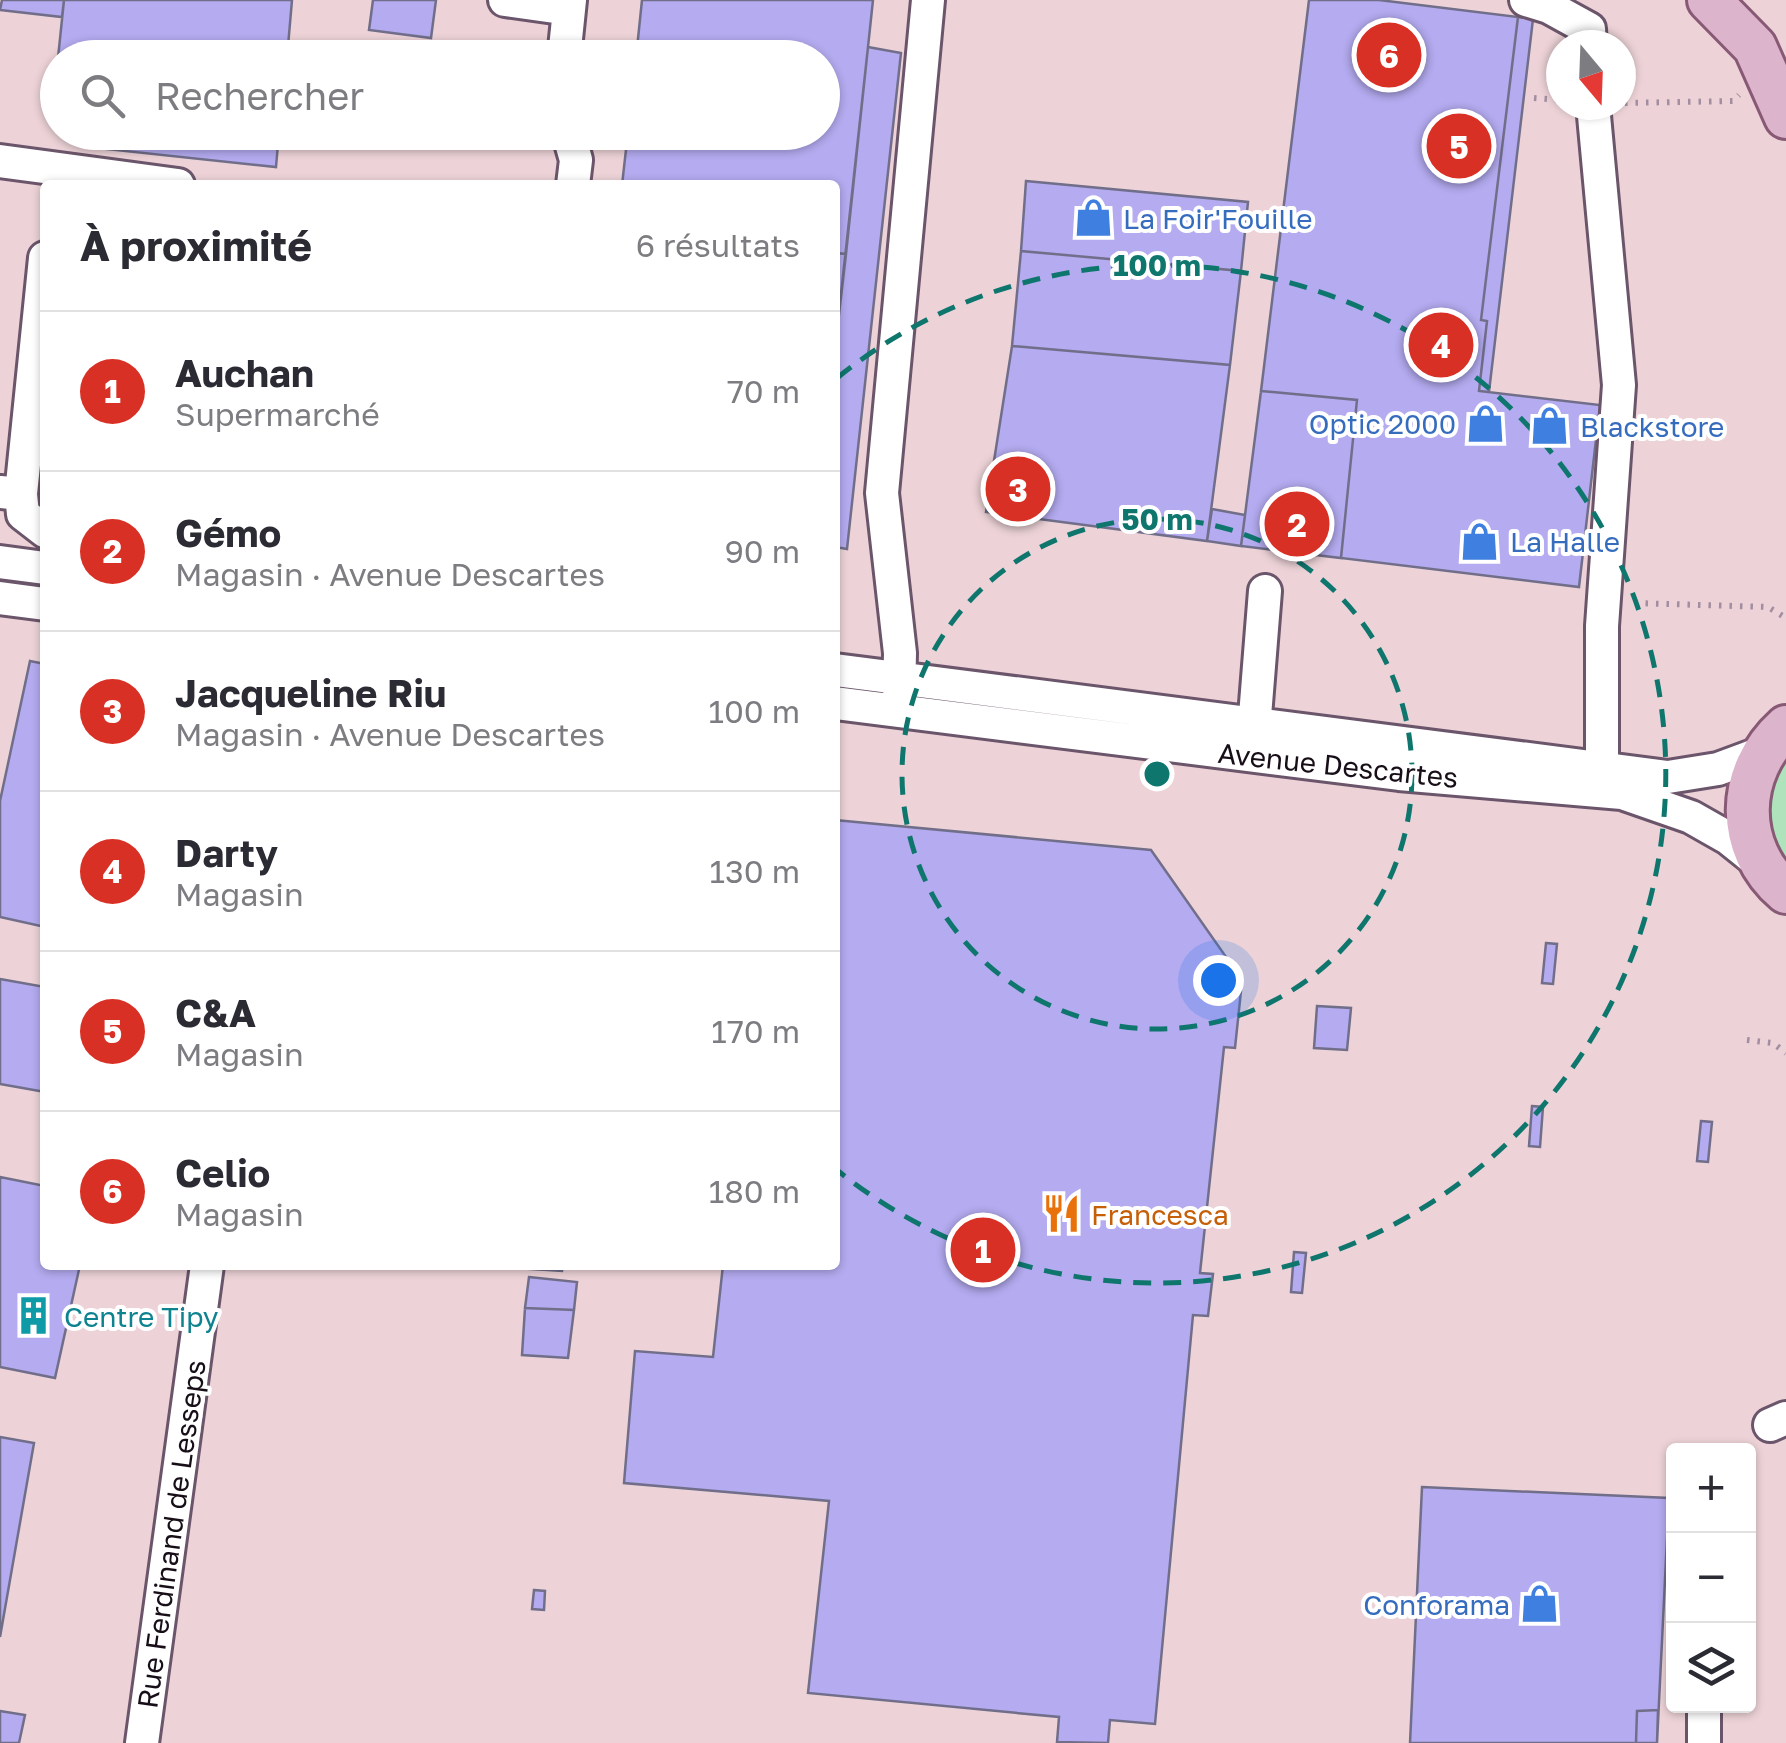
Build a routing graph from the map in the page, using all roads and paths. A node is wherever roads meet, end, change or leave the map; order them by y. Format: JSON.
{"nodes":[{"id":1,"x":505,"y":0,"type":"edge"},
{"id":2,"x":928,"y":0,"type":"edge"},
{"id":3,"x":1526,"y":0,"type":"edge"},
{"id":4,"x":1709,"y":0,"type":"edge"},
{"id":5,"x":570,"y":4,"type":"edge"},
{"id":6,"x":1589,"y":30,"type":"edge"},
{"id":7,"x":566,"y":40,"type":"edge"},
{"id":8,"x":1755,"y":47,"type":"junction"},
{"id":9,"x":1534,"y":98,"type":"dead end"},
{"id":10,"x":1546,"y":99,"type":"edge"},
{"id":11,"x":1636,"y":103,"type":"edge"},
{"id":12,"x":1786,"y":117,"type":"edge"},
{"id":13,"x":1595,"y":120,"type":"edge"},
{"id":14,"x":573,"y":150,"type":"edge"},
{"id":15,"x":0,"y":161,"type":"edge"},
{"id":16,"x":54,"y":177,"type":"edge"},
{"id":17,"x":100,"y":180,"type":"edge"},
{"id":18,"x":574,"y":180,"type":"edge"},
{"id":19,"x":40,"y":293,"type":"edge"},
{"id":20,"x":11,"y":493,"type":"edge"},
{"id":21,"x":40,"y":527,"type":"edge"},
{"id":22,"x":0,"y":562,"type":"edge"},
{"id":23,"x":40,"y":567,"type":"edge"},
{"id":24,"x":1265,"y":592,"type":"dead end"},
{"id":25,"x":0,"y":598,"type":"edge"},
{"id":26,"x":40,"y":603,"type":"edge"},
{"id":27,"x":1603,"y":614,"type":"junction"},
{"id":28,"x":1786,"y":618,"type":"edge"},
{"id":29,"x":840,"y":672,"type":"edge"},
{"id":30,"x":899,"y":694,"type":"junction"},
{"id":31,"x":840,"y":702,"type":"edge"},
{"id":32,"x":1775,"y":739,"type":"edge"},
{"id":33,"x":1253,"y":740,"type":"junction"},
{"id":34,"x":1602,"y":768,"type":"junction"},
{"id":35,"x":1774,"y":879,"type":"edge"},
{"id":36,"x":1747,"y":1040,"type":"dead end"},
{"id":37,"x":1786,"y":1052,"type":"edge"},
{"id":38,"x":206,"y":1270,"type":"edge"},
{"id":39,"x":1704,"y":1713,"type":"edge"},
{"id":40,"x":142,"y":1743,"type":"edge"},
{"id":41,"x":1704,"y":1743,"type":"edge"}],
"edges":[{"from":1,"to":5,"type":"street"},
{"from":2,"to":30,"type":"street"},
{"from":3,"to":6,"type":"street"},
{"from":4,"to":8,"type":"main road"},
{"from":5,"to":7,"type":"street"},
{"from":8,"to":11,"type":"path"},
{"from":8,"to":12,"type":"main road"},
{"from":9,"to":10,"type":"path"},
{"from":13,"to":27,"type":"street"},
{"from":14,"to":18,"type":"street"},
{"from":15,"to":16,"type":"street"},
{"from":16,"to":17,"type":"street"},
{"from":19,"to":20,"type":"street"},
{"from":20,"to":21,"type":"street"},
{"from":22,"to":23,"type":"street"},
{"from":24,"to":33,"type":"street"},
{"from":25,"to":26,"type":"street"},
{"from":27,"to":28,"type":"path"},
{"from":27,"to":34,"type":"street"},
{"from":29,"to":30,"type":"street","name":"Avenue Descartes"},
{"from":30,"to":31,"type":"street","name":"Avenue Descartes"},
{"from":30,"to":33,"type":"street","name":"Avenue Descartes"},
{"from":32,"to":34,"type":"street","name":"Avenue Descartes"},
{"from":32,"to":35,"type":"main road"},
{"from":33,"to":34,"type":"street","name":"Avenue Descartes"},
{"from":33,"to":35,"type":"street","name":"Avenue Descartes"},
{"from":36,"to":37,"type":"path"},
{"from":38,"to":40,"type":"street","name":"Rue Ferdinand de Lesseps"},
{"from":39,"to":41,"type":"street"}]}
